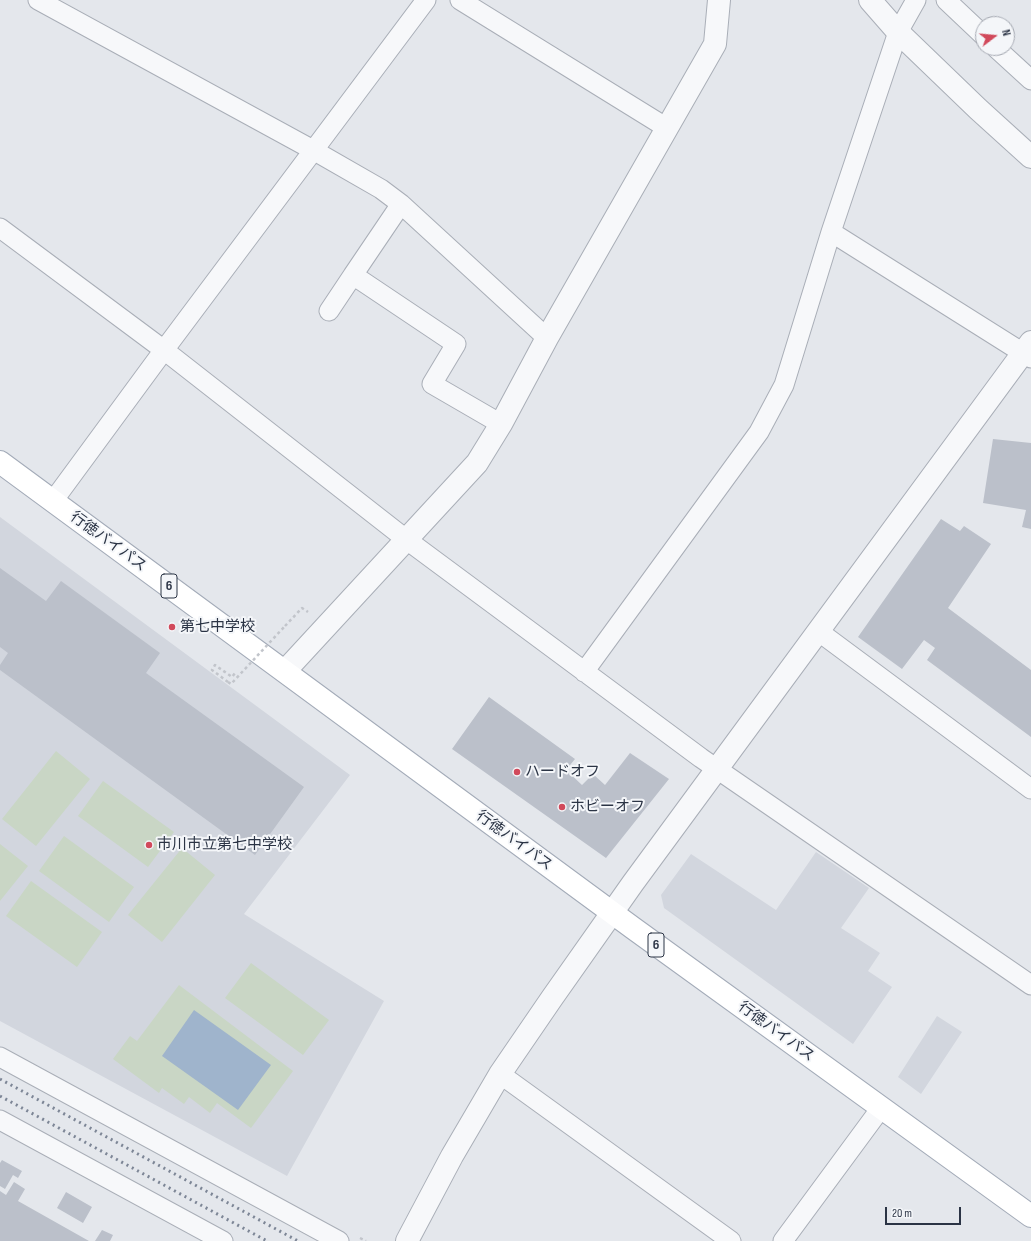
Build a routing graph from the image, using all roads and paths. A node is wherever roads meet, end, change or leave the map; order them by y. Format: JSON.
{"nodes":[{"id":1,"x":38,"y":0,"type":"edge"},
{"id":2,"x":426,"y":0,"type":"edge"},
{"id":3,"x":460,"y":0,"type":"edge"},
{"id":4,"x":718,"y":0,"type":"edge"},
{"id":5,"x":870,"y":0,"type":"edge"},
{"id":6,"x":916,"y":0,"type":"edge"},
{"id":7,"x":946,"y":0,"type":"edge"},
{"id":8,"x":975,"y":27,"type":"edge"},
{"id":9,"x":898,"y":32,"type":"junction"},
{"id":10,"x":1005,"y":56,"type":"edge"},
{"id":11,"x":1031,"y":80,"type":"edge"},
{"id":12,"x":667,"y":128,"type":"junction"},
{"id":13,"x":313,"y":150,"type":"junction"},
{"id":14,"x":1031,"y":157,"type":"edge"},
{"id":15,"x":401,"y":204,"type":"junction"},
{"id":16,"x":0,"y":228,"type":"edge"},
{"id":17,"x":831,"y":232,"type":"junction"},
{"id":18,"x":353,"y":275,"type":"junction"},
{"id":19,"x":329,"y":312,"type":"dead end"},
{"id":20,"x":547,"y":338,"type":"junction"},
{"id":21,"x":164,"y":350,"type":"junction"},
{"id":22,"x":1028,"y":351,"type":"edge"},
{"id":23,"x":502,"y":424,"type":"junction"},
{"id":24,"x":0,"y":462,"type":"edge"},
{"id":25,"x":53,"y":501,"type":"junction"},
{"id":26,"x":407,"y":540,"type":"junction"},
{"id":27,"x":304,"y":617,"type":"dead end"},
{"id":28,"x":818,"y":631,"type":"junction"},
{"id":29,"x":284,"y":671,"type":"junction"},
{"id":30,"x":584,"y":672,"type":"junction"},
{"id":31,"x":235,"y":673,"type":"dead end"},
{"id":32,"x":717,"y":770,"type":"junction"},
{"id":33,"x":1031,"y":789,"type":"edge"},
{"id":34,"x":612,"y":912,"type":"junction"},
{"id":35,"x":1031,"y":985,"type":"edge"},
{"id":36,"x":0,"y":1057,"type":"edge"},
{"id":37,"x":500,"y":1074,"type":"junction"},
{"id":38,"x":881,"y":1108,"type":"junction"},
{"id":39,"x":0,"y":1120,"type":"edge"},
{"id":40,"x":1031,"y":1216,"type":"edge"},
{"id":41,"x":223,"y":1241,"type":"edge"},
{"id":42,"x":339,"y":1241,"type":"edge"},
{"id":43,"x":407,"y":1241,"type":"edge"},
{"id":44,"x":731,"y":1241,"type":"edge"},
{"id":45,"x":783,"y":1241,"type":"edge"}],
"edges":[{"from":1,"to":13,"type":"street"},
{"from":2,"to":13,"type":"street"},
{"from":3,"to":12,"type":"street"},
{"from":4,"to":12,"type":"street"},
{"from":5,"to":9,"type":"street"},
{"from":6,"to":9,"type":"street"},
{"from":7,"to":8,"type":"street"},
{"from":9,"to":14,"type":"street"},
{"from":9,"to":17,"type":"street"},
{"from":10,"to":11,"type":"street"},
{"from":12,"to":20,"type":"street"},
{"from":13,"to":15,"type":"street"},
{"from":13,"to":21,"type":"street"},
{"from":15,"to":18,"type":"street"},
{"from":15,"to":20,"type":"street"},
{"from":16,"to":21,"type":"street"},
{"from":17,"to":22,"type":"street"},
{"from":17,"to":30,"type":"street"},
{"from":18,"to":19,"type":"street"},
{"from":18,"to":23,"type":"street"},
{"from":20,"to":23,"type":"street"},
{"from":21,"to":25,"type":"street"},
{"from":21,"to":26,"type":"street"},
{"from":22,"to":28,"type":"street"},
{"from":23,"to":26,"type":"street"},
{"from":24,"to":25,"type":"main road","name":"行徳バイパス","number":"6"},
{"from":25,"to":29,"type":"main road","name":"行徳バイパス","number":"6"},
{"from":26,"to":29,"type":"street"},
{"from":26,"to":30,"type":"street"},
{"from":27,"to":31,"type":"path","bridge":true},
{"from":28,"to":32,"type":"street"},
{"from":28,"to":33,"type":"street"},
{"from":29,"to":34,"type":"main road","name":"行徳バイパス","number":"6"},
{"from":30,"to":32,"type":"street"},
{"from":32,"to":34,"type":"street"},
{"from":32,"to":35,"type":"street"},
{"from":34,"to":37,"type":"street"},
{"from":34,"to":38,"type":"main road","name":"行徳バイパス","number":"6"},
{"from":36,"to":42,"type":"street"},
{"from":37,"to":43,"type":"street"},
{"from":37,"to":44,"type":"street"},
{"from":38,"to":40,"type":"main road","name":"行徳バイパス","number":"6"},
{"from":38,"to":45,"type":"street"},
{"from":39,"to":41,"type":"street"}]}
